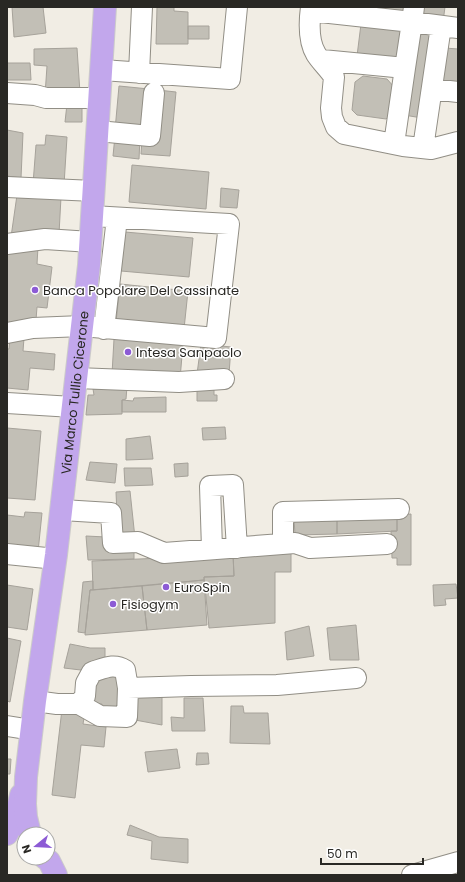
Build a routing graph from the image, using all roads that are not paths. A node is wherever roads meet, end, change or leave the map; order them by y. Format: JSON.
{"nodes":[{"id":1,"x":105,"y":7,"type":"edge"},
{"id":2,"x":142,"y":7,"type":"edge"},
{"id":3,"x":237,"y":7,"type":"edge"},
{"id":4,"x":311,"y":9,"type":"edge"},
{"id":5,"x":413,"y":15,"type":"edge"},
{"id":6,"x":449,"y":27,"type":"edge"},
{"id":7,"x":322,"y":60,"type":"junction"},
{"id":8,"x":405,"y":68,"type":"junction"},
{"id":9,"x":102,"y":70,"type":"junction"},
{"id":10,"x":140,"y":73,"type":"junction"},
{"id":11,"x":432,"y":89,"type":"junction"},
{"id":12,"x":458,"y":92,"type":"edge"},
{"id":13,"x":7,"y":93,"type":"edge"},
{"id":14,"x":154,"y":93,"type":"dead end"},
{"id":15,"x":100,"y":98,"type":"junction"},
{"id":16,"x":98,"y":131,"type":"junction"},
{"id":17,"x":458,"y":142,"type":"edge"},
{"id":18,"x":394,"y":144,"type":"junction"},
{"id":19,"x":423,"y":148,"type":"junction"},
{"id":20,"x":7,"y":187,"type":"edge"},
{"id":21,"x":94,"y":192,"type":"junction"},
{"id":22,"x":92,"y":216,"type":"junction"},
{"id":23,"x":117,"y":218,"type":"junction"},
{"id":24,"x":91,"y":242,"type":"junction"},
{"id":25,"x":7,"y":244,"type":"edge"},
{"id":26,"x":82,"y":326,"type":"junction"},
{"id":27,"x":104,"y":329,"type":"junction"},
{"id":28,"x":7,"y":333,"type":"edge"},
{"id":29,"x":76,"y":378,"type":"junction"},
{"id":30,"x":224,"y":379,"type":"dead end"},
{"id":31,"x":7,"y":403,"type":"edge"},
{"id":32,"x":73,"y":407,"type":"junction"},
{"id":33,"x":399,"y":509,"type":"dead end"},
{"id":34,"x":62,"y":510,"type":"junction"},
{"id":35,"x":283,"y":544,"type":"junction"},
{"id":36,"x":387,"y":544,"type":"dead end"},
{"id":37,"x":237,"y":548,"type":"junction"},
{"id":38,"x":212,"y":549,"type":"junction"},
{"id":39,"x":7,"y":554,"type":"edge"},
{"id":40,"x":56,"y":560,"type":"junction"},
{"id":41,"x":356,"y":678,"type":"dead end"},
{"id":42,"x":128,"y":688,"type":"junction"},
{"id":43,"x":35,"y":701,"type":"junction"},
{"id":44,"x":79,"y":704,"type":"junction"},
{"id":45,"x":7,"y":726,"type":"edge"},
{"id":46,"x":32,"y":730,"type":"junction"},
{"id":47,"x":26,"y":776,"type":"junction"},
{"id":48,"x":28,"y":826,"type":"edge"},
{"id":49,"x":7,"y":834,"type":"edge"},
{"id":50,"x":458,"y":862,"type":"edge"},
{"id":51,"x":52,"y":866,"type":"edge"},
{"id":52,"x":56,"y":875,"type":"edge"},
{"id":53,"x":412,"y":875,"type":"edge"}],
"edges":[{"from":1,"to":9,"type":"main road","name":"Via Marco Tullio Cicerone"},
{"from":2,"to":10,"type":"street"},
{"from":3,"to":10,"type":"street"},
{"from":4,"to":5,"type":"street"},
{"from":4,"to":7,"type":"street"},
{"from":5,"to":6,"type":"street"},
{"from":5,"to":8,"type":"street"},
{"from":6,"to":11,"type":"street"},
{"from":7,"to":8,"type":"street"},
{"from":7,"to":18,"type":"street"},
{"from":8,"to":18,"type":"street"},
{"from":9,"to":10,"type":"street"},
{"from":9,"to":15,"type":"main road","name":"Via Marco Tullio Cicerone"},
{"from":11,"to":12,"type":"street"},
{"from":11,"to":19,"type":"street"},
{"from":13,"to":15,"type":"street"},
{"from":14,"to":16,"type":"street"},
{"from":15,"to":16,"type":"main road","name":"Via Marco Tullio Cicerone"},
{"from":16,"to":21,"type":"main road","name":"Via Marco Tullio Cicerone"},
{"from":17,"to":19,"type":"street"},
{"from":18,"to":19,"type":"street"},
{"from":20,"to":21,"type":"street"},
{"from":21,"to":22,"type":"main road","name":"Via Marco Tullio Cicerone"},
{"from":22,"to":23,"type":"street"},
{"from":22,"to":24,"type":"main road","name":"Via Marco Tullio Cicerone"},
{"from":23,"to":27,"type":"street"},
{"from":23,"to":27,"type":"street"},
{"from":24,"to":25,"type":"street"},
{"from":24,"to":26,"type":"main road","name":"Via Marco Tullio Cicerone"},
{"from":26,"to":27,"type":"street"},
{"from":26,"to":28,"type":"street"},
{"from":26,"to":29,"type":"main road","name":"Via Marco Tullio Cicerone"},
{"from":29,"to":30,"type":"street"},
{"from":29,"to":32,"type":"main road","name":"Via Marco Tullio Cicerone"},
{"from":31,"to":32,"type":"street"},
{"from":32,"to":34,"type":"main road","name":"Via Marco Tullio Cicerone"},
{"from":33,"to":35,"type":"street"},
{"from":34,"to":38,"type":"street"},
{"from":34,"to":40,"type":"main road","name":"Via Marco Tullio Cicerone"},
{"from":35,"to":36,"type":"street"},
{"from":35,"to":37,"type":"street"},
{"from":37,"to":38,"type":"street"},
{"from":37,"to":38,"type":"street"},
{"from":39,"to":40,"type":"street"},
{"from":40,"to":43,"type":"main road","name":"Via Marco Tullio Cicerone"},
{"from":41,"to":42,"type":"street"},
{"from":42,"to":44,"type":"street"},
{"from":42,"to":44,"type":"street"},
{"from":43,"to":44,"type":"street"},
{"from":43,"to":46,"type":"main road","name":"Via Marco Tullio Cicerone"},
{"from":45,"to":46,"type":"street"},
{"from":46,"to":47,"type":"main road","name":"Via Marco Tullio Cicerone"},
{"from":47,"to":48,"type":"main road","name":"Via Marco Tullio Cicerone"},
{"from":47,"to":49,"type":"main road","name":"Via Marco Tullio Cicerone"},
{"from":50,"to":53,"type":"street"},
{"from":51,"to":52,"type":"main road"}]}
